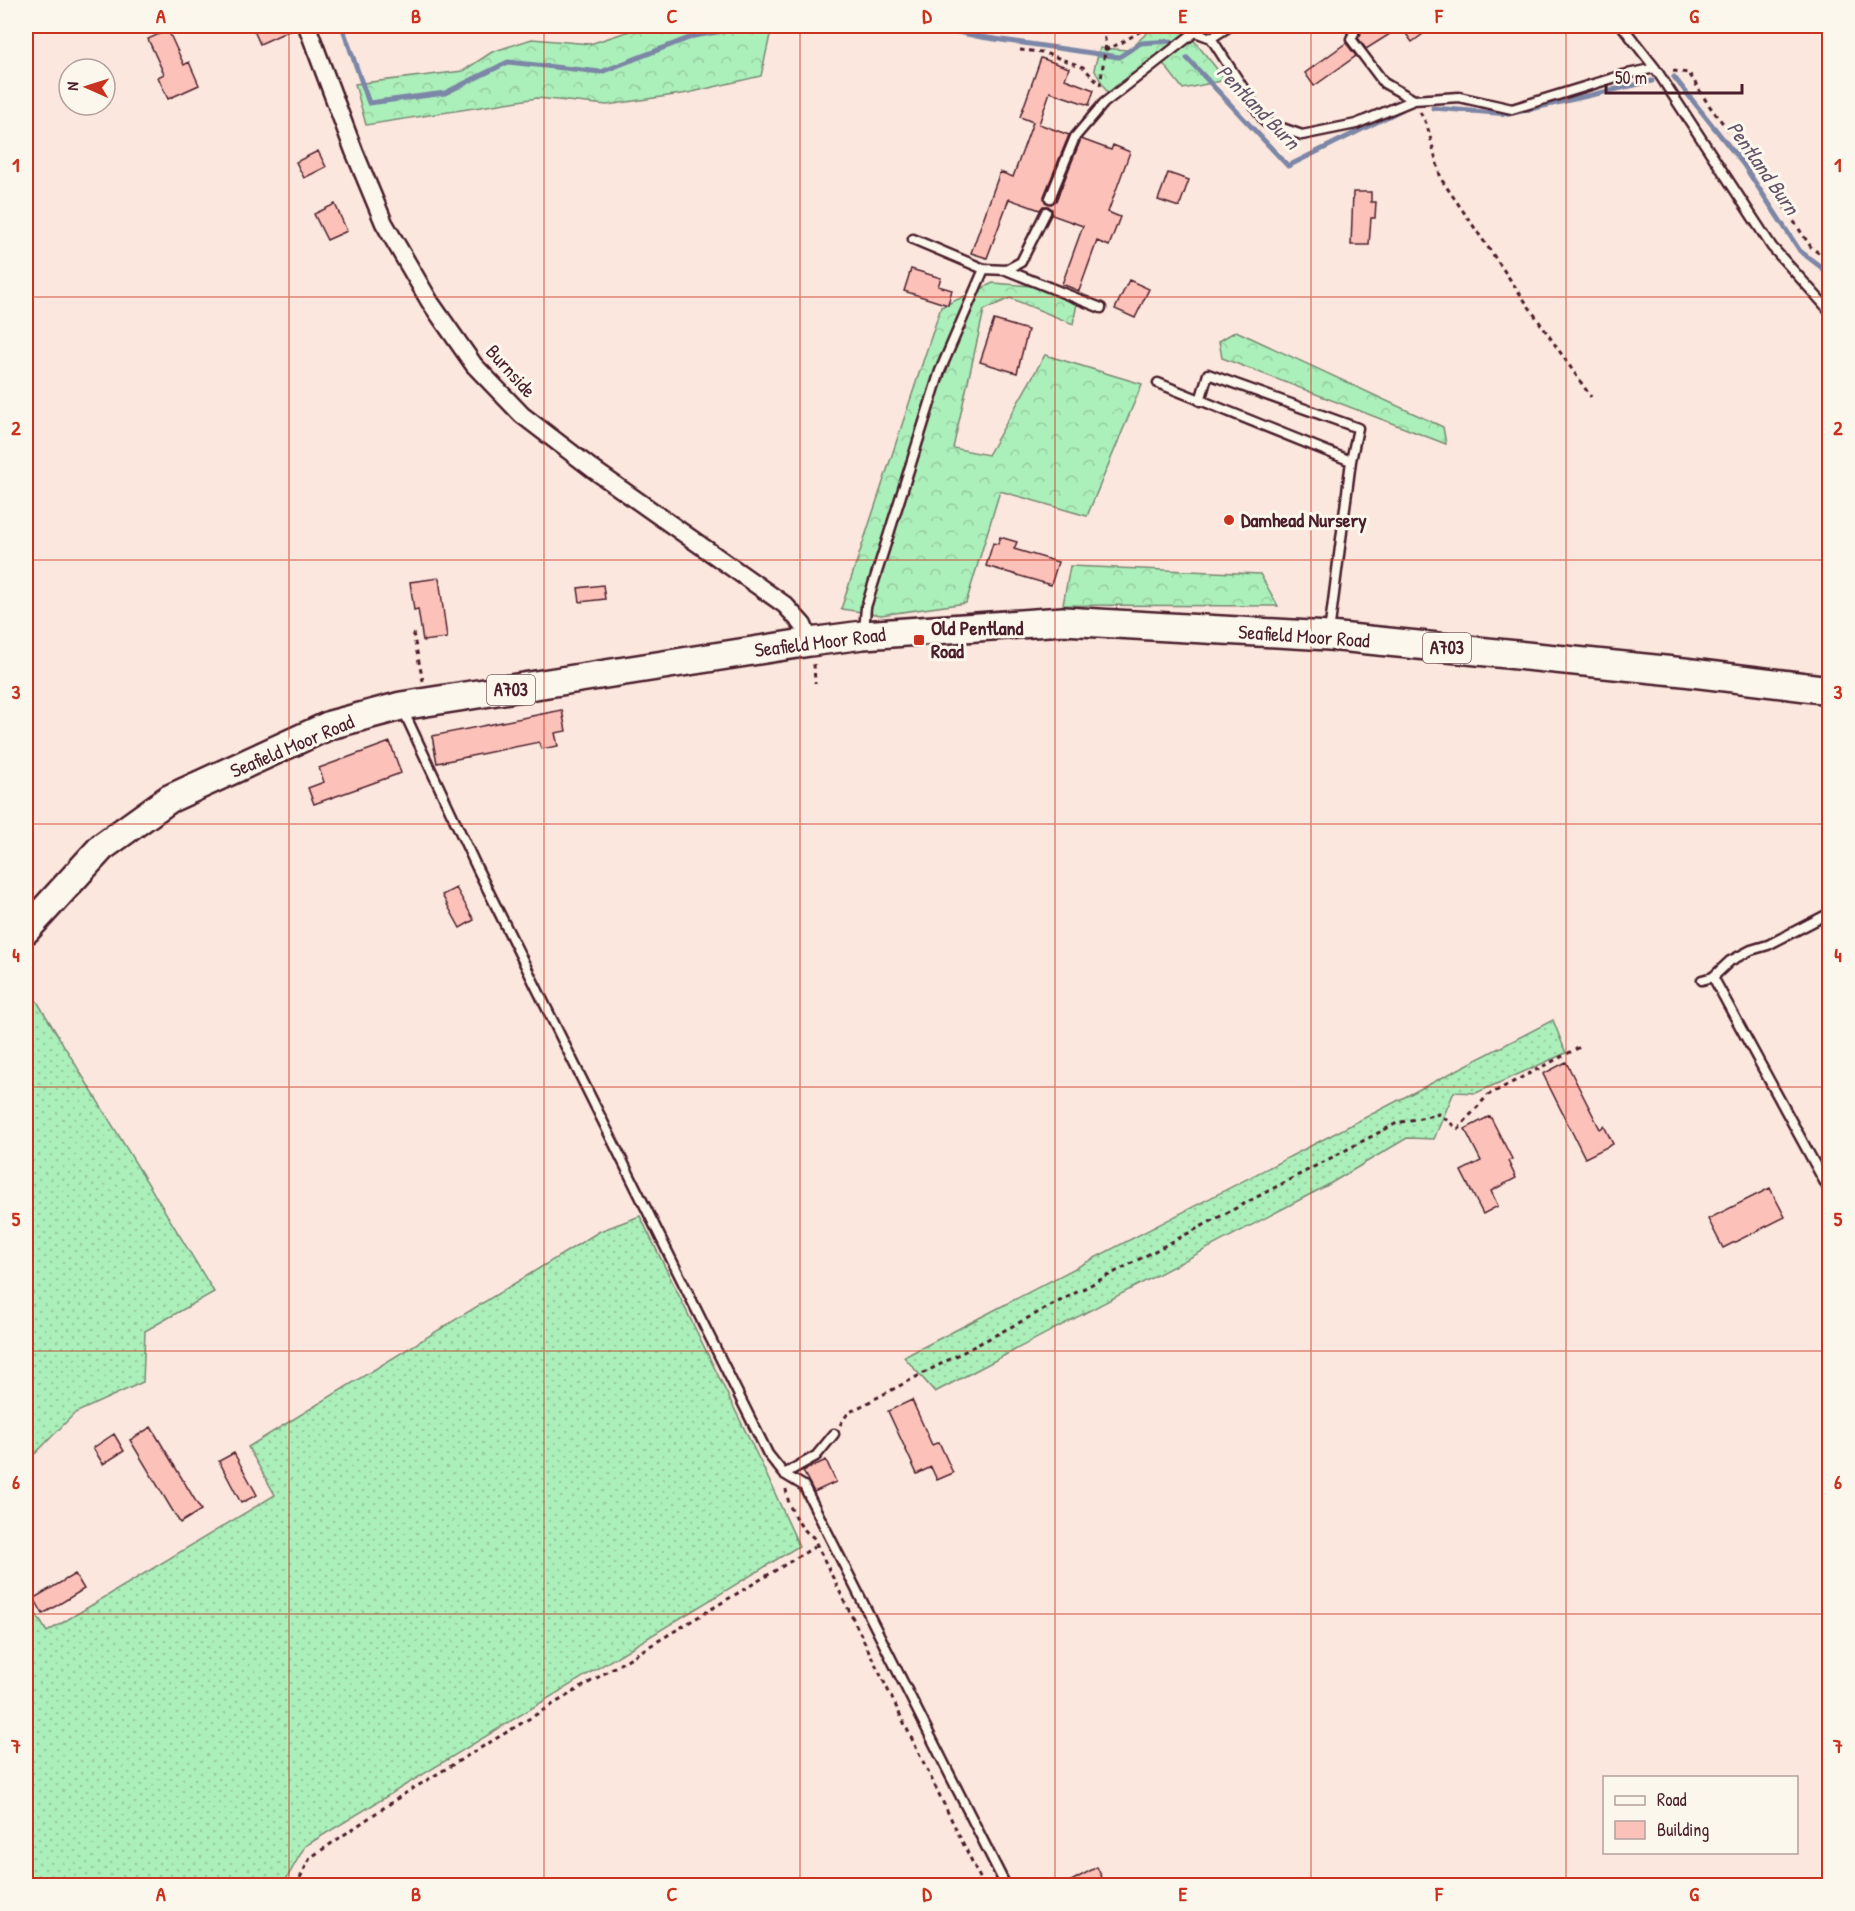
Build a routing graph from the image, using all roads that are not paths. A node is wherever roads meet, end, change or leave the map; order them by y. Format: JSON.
{"nodes":[{"id":1,"x":307,"y":26,"type":"edge"},
{"id":2,"x":1230,"y":26,"type":"edge"},
{"id":3,"x":1349,"y":26,"type":"edge"},
{"id":4,"x":1622,"y":26,"type":"edge"},
{"id":5,"x":1211,"y":38,"type":"junction"},
{"id":6,"x":1655,"y":68,"type":"junction"},
{"id":7,"x":1414,"y":100,"type":"junction"},
{"id":8,"x":1050,"y":198,"type":"dead end"},
{"id":9,"x":1046,"y":212,"type":"dead end"},
{"id":10,"x":913,"y":239,"type":"dead end"},
{"id":11,"x":984,"y":269,"type":"junction"},
{"id":12,"x":1006,"y":270,"type":"junction"},
{"id":13,"x":1101,"y":308,"type":"dead end"},
{"id":14,"x":1830,"y":311,"type":"edge"},
{"id":15,"x":1158,"y":383,"type":"dead end"},
{"id":16,"x":1200,"y":401,"type":"junction"},
{"id":17,"x":1351,"y":461,"type":"junction"},
{"id":18,"x":863,"y":635,"type":"junction"},
{"id":19,"x":1329,"y":636,"type":"junction"},
{"id":20,"x":810,"y":642,"type":"junction"},
{"id":21,"x":1830,"y":690,"type":"edge"},
{"id":22,"x":414,"y":704,"type":"junction"},
{"id":23,"x":1830,"y":913,"type":"edge"},
{"id":24,"x":26,"y":930,"type":"edge"},
{"id":25,"x":1713,"y":977,"type":"junction"},
{"id":26,"x":1702,"y":980,"type":"dead end"},
{"id":27,"x":1830,"y":1192,"type":"edge"},
{"id":28,"x":834,"y":1434,"type":"road end"},
{"id":29,"x":784,"y":1474,"type":"junction"},
{"id":30,"x":1006,"y":1886,"type":"edge"}],
"edges":[{"from":1,"to":20,"type":"street","name":"Burnside"},
{"from":2,"to":5,"type":"lane"},
{"from":3,"to":7,"type":"lane"},
{"from":4,"to":6,"type":"lane"},
{"from":5,"to":7,"type":"lane"},
{"from":5,"to":8,"type":"lane"},
{"from":6,"to":7,"type":"lane"},
{"from":6,"to":14,"type":"lane"},
{"from":9,"to":12,"type":"lane"},
{"from":10,"to":11,"type":"lane"},
{"from":11,"to":12,"type":"lane"},
{"from":11,"to":18,"type":"lane"},
{"from":12,"to":13,"type":"lane"},
{"from":15,"to":16,"type":"lane"},
{"from":16,"to":17,"type":"lane"},
{"from":16,"to":17,"type":"lane"},
{"from":17,"to":19,"type":"lane"},
{"from":18,"to":19,"type":"main road","name":"Seafield Moor Road","number":"A703"},
{"from":18,"to":20,"type":"main road","name":"Seafield Moor Road","number":"A703"},
{"from":19,"to":21,"type":"main road","name":"Seafield Moor Road","number":"A703"},
{"from":20,"to":22,"type":"main road","name":"Seafield Moor Road","number":"A703"},
{"from":22,"to":24,"type":"main road","name":"Seafield Moor Road","number":"A703"},
{"from":22,"to":29,"type":"lane"},
{"from":23,"to":25,"type":"lane"},
{"from":25,"to":26,"type":"lane"},
{"from":25,"to":27,"type":"lane"},
{"from":28,"to":29,"type":"lane"},
{"from":29,"to":30,"type":"lane"}]}
